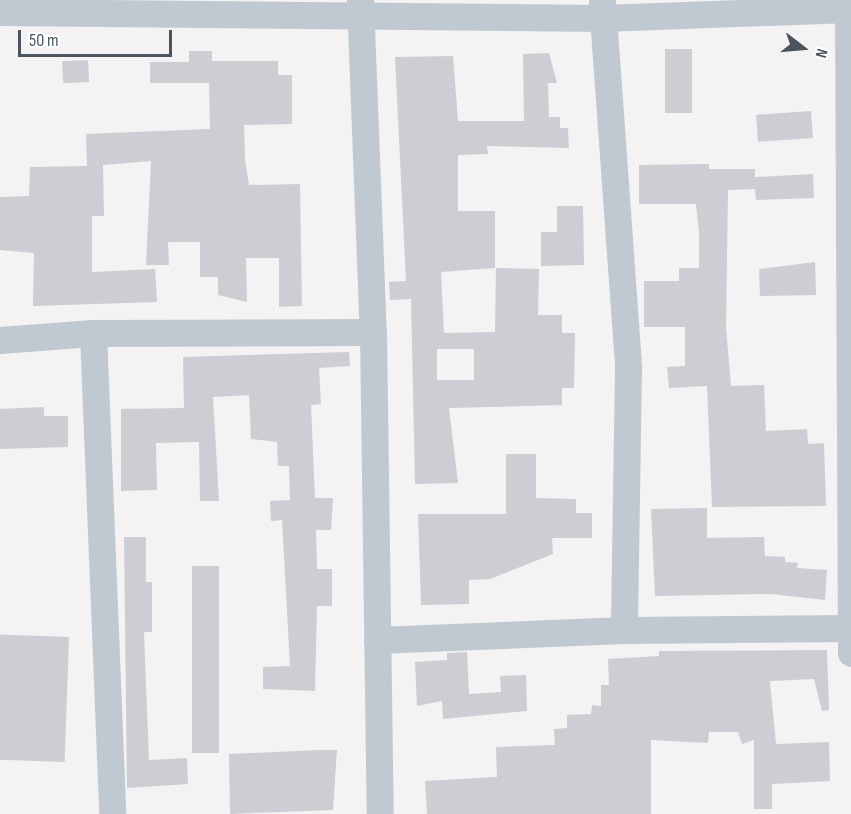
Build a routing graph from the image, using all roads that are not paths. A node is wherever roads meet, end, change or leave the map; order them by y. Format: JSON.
{"nodes":[{"id":1,"x":360,"y":6,"type":"edge"},
{"id":2,"x":603,"y":9,"type":"edge"},
{"id":3,"x":850,"y":9,"type":"edge"},
{"id":4,"x":0,"y":12,"type":"edge"},
{"id":5,"x":373,"y":332,"type":"junction"},
{"id":6,"x":93,"y":333,"type":"junction"},
{"id":7,"x":0,"y":340,"type":"edge"},
{"id":8,"x":624,"y":630,"type":"junction"},
{"id":9,"x":377,"y":640,"type":"junction"},
{"id":10,"x":850,"y":641,"type":"edge"},
{"id":11,"x":112,"y":814,"type":"edge"},
{"id":12,"x":380,"y":814,"type":"edge"}],
"edges":[{"from":1,"to":2,"type":"street"},
{"from":1,"to":4,"type":"street"},
{"from":1,"to":5,"type":"street"},
{"from":2,"to":3,"type":"street"},
{"from":2,"to":8,"type":"street"},
{"from":3,"to":10,"type":"street"},
{"from":5,"to":6,"type":"street"},
{"from":5,"to":9,"type":"street"},
{"from":6,"to":7,"type":"street"},
{"from":6,"to":11,"type":"street"},
{"from":8,"to":9,"type":"street"},
{"from":8,"to":10,"type":"street"},
{"from":9,"to":12,"type":"street"}]}
